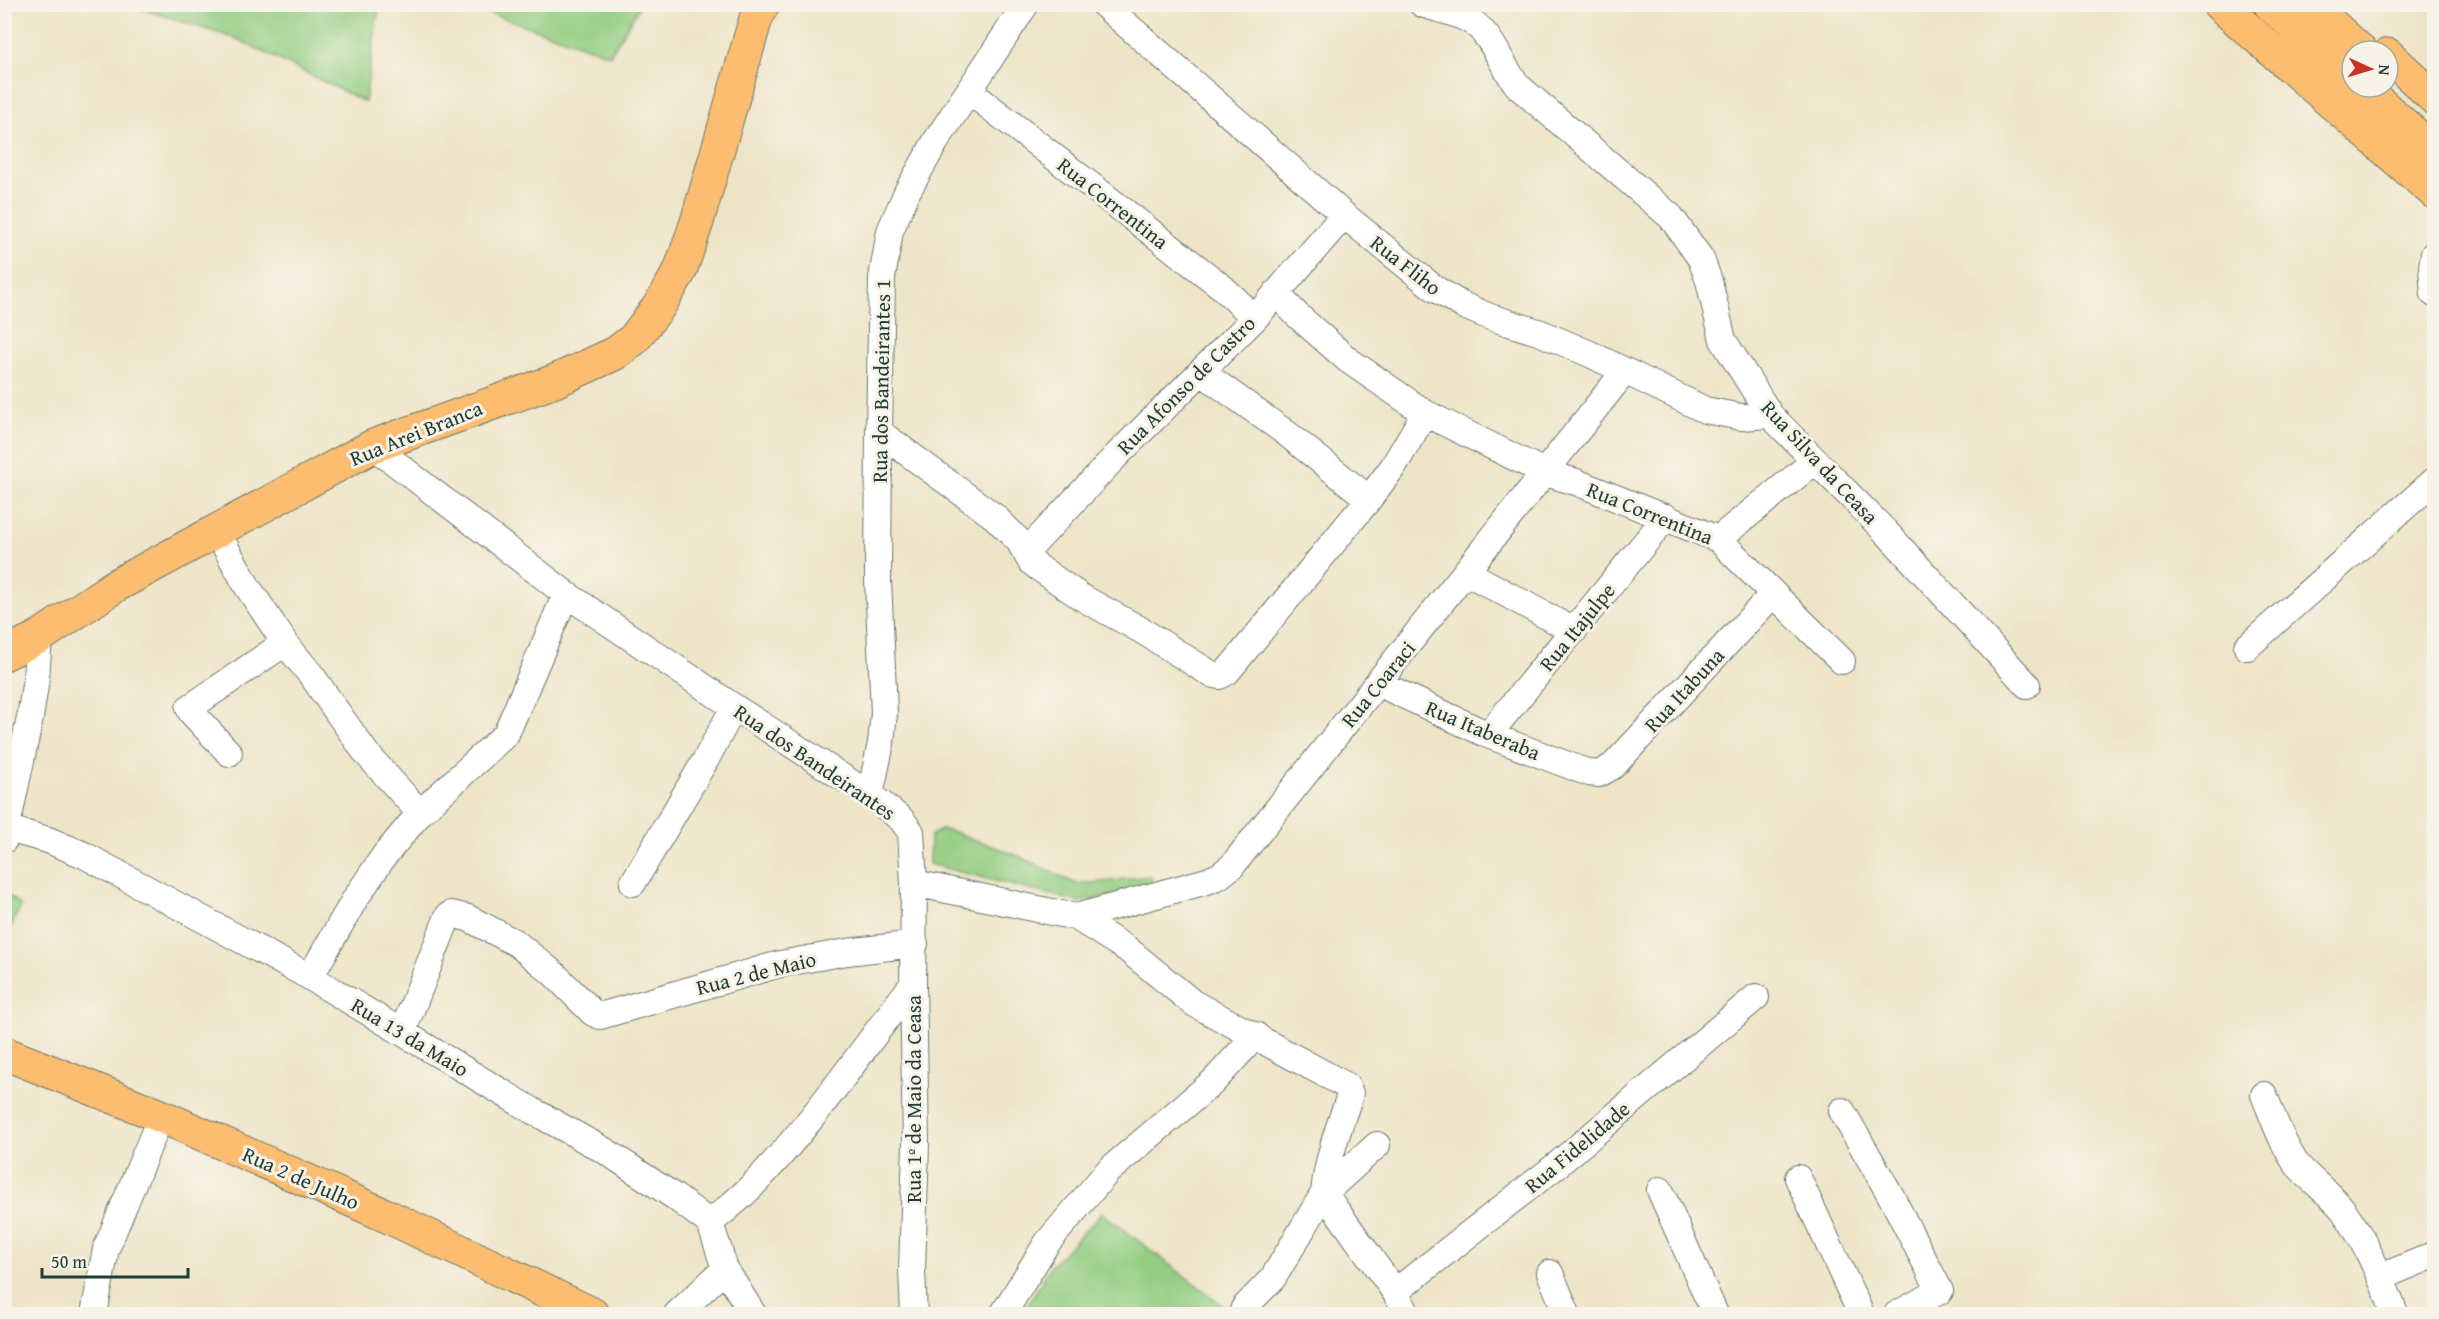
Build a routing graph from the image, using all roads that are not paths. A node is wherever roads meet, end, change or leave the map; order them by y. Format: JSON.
{"nodes":[{"id":1,"x":763,"y":4,"type":"edge"},
{"id":2,"x":1026,"y":4,"type":"edge"},
{"id":3,"x":1103,"y":4,"type":"edge"},
{"id":4,"x":1422,"y":4,"type":"edge"},
{"id":5,"x":2219,"y":4,"type":"edge"},
{"id":6,"x":2270,"y":4,"type":"edge"},
{"id":7,"x":2309,"y":4,"type":"edge"},
{"id":8,"x":2334,"y":4,"type":"edge"},
{"id":9,"x":2348,"y":39,"type":"edge"},
{"id":10,"x":2371,"y":39,"type":"edge"},
{"id":11,"x":2400,"y":66,"type":"edge"},
{"id":12,"x":2340,"y":67,"type":"edge"},
{"id":13,"x":2400,"y":86,"type":"edge"},
{"id":14,"x":969,"y":91,"type":"junction"},
{"id":15,"x":2434,"y":98,"type":"edge"},
{"id":16,"x":2376,"y":99,"type":"edge"},
{"id":17,"x":2434,"y":117,"type":"edge"},
{"id":18,"x":2434,"y":151,"type":"edge"},
{"id":19,"x":2434,"y":192,"type":"edge"},
{"id":20,"x":1344,"y":215,"type":"junction"},
{"id":21,"x":2434,"y":254,"type":"edge"},
{"id":22,"x":1276,"y":293,"type":"junction"},
{"id":23,"x":2434,"y":294,"type":"edge"},
{"id":24,"x":1255,"y":318,"type":"junction"},
{"id":25,"x":1625,"y":371,"type":"junction"},
{"id":26,"x":1202,"y":372,"type":"junction"},
{"id":27,"x":1425,"y":413,"type":"junction"},
{"id":28,"x":1770,"y":415,"type":"junction"},
{"id":29,"x":879,"y":432,"type":"junction"},
{"id":30,"x":373,"y":446,"type":"junction"},
{"id":31,"x":1815,"y":461,"type":"junction"},
{"id":32,"x":1546,"y":473,"type":"junction"},
{"id":33,"x":2434,"y":481,"type":"edge"},
{"id":34,"x":1369,"y":499,"type":"junction"},
{"id":35,"x":1666,"y":517,"type":"junction"},
{"id":36,"x":217,"y":532,"type":"junction"},
{"id":37,"x":1718,"y":539,"type":"junction"},
{"id":38,"x":1026,"y":552,"type":"junction"},
{"id":39,"x":1466,"y":572,"type":"junction"},
{"id":40,"x":566,"y":594,"type":"junction"},
{"id":41,"x":1773,"y":594,"type":"junction"},
{"id":42,"x":1574,"y":632,"type":"junction"},
{"id":43,"x":39,"y":637,"type":"junction"},
{"id":44,"x":285,"y":643,"type":"junction"},
{"id":45,"x":2247,"y":647,"type":"dead end"},
{"id":46,"x":4,"y":654,"type":"edge"},
{"id":47,"x":1842,"y":661,"type":"dead end"},
{"id":48,"x":1378,"y":683,"type":"junction"},
{"id":49,"x":2027,"y":685,"type":"dead end"},
{"id":50,"x":734,"y":707,"type":"junction"},
{"id":51,"x":1488,"y":735,"type":"junction"},
{"id":52,"x":230,"y":753,"type":"dead end"},
{"id":53,"x":1589,"y":773,"type":"joint"},
{"id":54,"x":870,"y":795,"type":"junction"},
{"id":55,"x":420,"y":813,"type":"junction"},
{"id":56,"x":6,"y":834,"type":"edge"},
{"id":57,"x":633,"y":883,"type":"dead end"},
{"id":58,"x":914,"y":883,"type":"junction"},
{"id":59,"x":1076,"y":917,"type":"junction"},
{"id":60,"x":915,"y":944,"type":"junction"},
{"id":61,"x":310,"y":977,"type":"junction"},
{"id":62,"x":913,"y":984,"type":"junction"},
{"id":63,"x":1755,"y":998,"type":"dead end"},
{"id":64,"x":403,"y":1031,"type":"junction"},
{"id":65,"x":1256,"y":1035,"type":"junction"},
{"id":66,"x":5,"y":1054,"type":"edge"},
{"id":67,"x":2264,"y":1095,"type":"dead end"},
{"id":68,"x":1842,"y":1111,"type":"dead end"},
{"id":69,"x":161,"y":1116,"type":"junction"},
{"id":70,"x":1377,"y":1146,"type":"dead end"},
{"id":71,"x":1798,"y":1178,"type":"dead end"},
{"id":72,"x":1660,"y":1190,"type":"dead end"},
{"id":73,"x":1324,"y":1193,"type":"junction"},
{"id":74,"x":710,"y":1223,"type":"junction"},
{"id":75,"x":2434,"y":1255,"type":"edge"},
{"id":76,"x":725,"y":1269,"type":"junction"},
{"id":77,"x":1550,"y":1273,"type":"dead end"},
{"id":78,"x":2381,"y":1277,"type":"junction"},
{"id":79,"x":1395,"y":1292,"type":"junction"},
{"id":80,"x":1243,"y":1311,"type":"edge"},
{"id":81,"x":94,"y":1314,"type":"edge"},
{"id":82,"x":592,"y":1314,"type":"edge"},
{"id":83,"x":677,"y":1314,"type":"edge"},
{"id":84,"x":753,"y":1314,"type":"edge"},
{"id":85,"x":914,"y":1314,"type":"edge"},
{"id":86,"x":1003,"y":1314,"type":"edge"},
{"id":87,"x":1407,"y":1314,"type":"edge"},
{"id":88,"x":1567,"y":1314,"type":"edge"},
{"id":89,"x":1715,"y":1314,"type":"edge"},
{"id":90,"x":1861,"y":1314,"type":"edge"},
{"id":91,"x":1897,"y":1314,"type":"edge"},
{"id":92,"x":2395,"y":1314,"type":"edge"}],
"edges":[{"from":1,"to":30,"type":"main road","name":"Rua Arei Branca"},
{"from":2,"to":14,"type":"street","name":"Rua dos Bandeirantes 1"},
{"from":3,"to":20,"type":"street","name":"Rua Fliho"},
{"from":4,"to":28,"type":"street","name":"Rua Silva da Ceasa"},
{"from":5,"to":19,"type":"main road"},
{"from":6,"to":12,"type":"main road"},
{"from":7,"to":9,"type":"main road"},
{"from":8,"to":10,"type":"main road"},
{"from":11,"to":15,"type":"main road"},
{"from":13,"to":17,"type":"main road"},
{"from":14,"to":24,"type":"street","name":"Rua Correntina"},
{"from":14,"to":29,"type":"street","name":"Rua dos Bandeirantes 1"},
{"from":16,"to":18,"type":"main road"},
{"from":20,"to":22,"type":"street","name":"Rua Afonso de Castro"},
{"from":20,"to":25,"type":"street","name":"Rua Fliho"},
{"from":21,"to":23,"type":"street"},
{"from":22,"to":24,"type":"street","name":"Rua Afonso de Castro"},
{"from":22,"to":27,"type":"street","name":"Rua Correntina"},
{"from":24,"to":26,"type":"street","name":"Rua Afonso de Castro"},
{"from":25,"to":28,"type":"street","name":"Rua Fliho"},
{"from":25,"to":32,"type":"street","name":"Rua Coaraci"},
{"from":26,"to":34,"type":"street"},
{"from":26,"to":38,"type":"street","name":"Rua Afonso de Castro"},
{"from":27,"to":32,"type":"street","name":"Rua Correntina"},
{"from":27,"to":34,"type":"street"},
{"from":28,"to":31,"type":"street","name":"Rua Silva da Ceasa"},
{"from":29,"to":38,"type":"street"},
{"from":29,"to":54,"type":"street","name":"Rua dos Bandeirantes 1"},
{"from":30,"to":36,"type":"main road","name":"Rua Arei Branca"},
{"from":30,"to":40,"type":"street","name":"Rua dos Bandeirantes"},
{"from":31,"to":37,"type":"street"},
{"from":31,"to":49,"type":"street","name":"Rua Silva da Ceasa"},
{"from":32,"to":35,"type":"street","name":"Rua Correntina"},
{"from":32,"to":39,"type":"street","name":"Rua Coaraci"},
{"from":33,"to":45,"type":"street"},
{"from":34,"to":38,"type":"street"},
{"from":35,"to":37,"type":"street","name":"Rua Correntina"},
{"from":35,"to":42,"type":"street","name":"Rua Itajulpe"},
{"from":36,"to":43,"type":"main road","name":"Rua Arei Branca"},
{"from":36,"to":44,"type":"street"},
{"from":37,"to":41,"type":"street","name":"Rua Correntina"},
{"from":39,"to":42,"type":"street"},
{"from":39,"to":48,"type":"street","name":"Rua Coaraci"},
{"from":40,"to":50,"type":"street","name":"Rua dos Bandeirantes"},
{"from":40,"to":55,"type":"street"},
{"from":41,"to":47,"type":"street","name":"Rua Correntina"},
{"from":41,"to":53,"type":"street","name":"Rua Itabuna"},
{"from":42,"to":51,"type":"street","name":"Rua Itajulpe"},
{"from":43,"to":46,"type":"main road","name":"Rua Arei Branca"},
{"from":43,"to":56,"type":"street"},
{"from":44,"to":52,"type":"street"},
{"from":44,"to":55,"type":"street"},
{"from":48,"to":51,"type":"street","name":"Rua Itaberaba"},
{"from":48,"to":59,"type":"street","name":"Rua Coaraci"},
{"from":50,"to":54,"type":"street","name":"Rua dos Bandeirantes"},
{"from":50,"to":57,"type":"street"},
{"from":51,"to":53,"type":"street","name":"Rua Itaberaba"},
{"from":54,"to":58,"type":"street","name":"Rua dos Bandeirantes"},
{"from":55,"to":61,"type":"street"},
{"from":56,"to":61,"type":"street","name":"Rua 13 da Maio"},
{"from":58,"to":59,"type":"street"},
{"from":58,"to":60,"type":"street","name":"Rua 1º de Maio da Ceasa"},
{"from":59,"to":65,"type":"street"},
{"from":60,"to":62,"type":"street","name":"Rua 1º de Maio da Ceasa"},
{"from":60,"to":64,"type":"street","name":"Rua 2 de Maio"},
{"from":61,"to":64,"type":"street","name":"Rua 13 da Maio"},
{"from":62,"to":74,"type":"street"},
{"from":62,"to":85,"type":"street","name":"Rua 1º de Maio da Ceasa"},
{"from":63,"to":79,"type":"street","name":"Rua Fidelidade"},
{"from":64,"to":74,"type":"street","name":"Rua 13 da Maio"},
{"from":65,"to":73,"type":"street"},
{"from":65,"to":86,"type":"street"},
{"from":66,"to":69,"type":"main road","name":"Rua 2 de Julho"},
{"from":67,"to":78,"type":"street"},
{"from":68,"to":91,"type":"street"},
{"from":69,"to":81,"type":"street"},
{"from":69,"to":82,"type":"main road","name":"Rua 2 de Julho"},
{"from":70,"to":73,"type":"street"},
{"from":71,"to":90,"type":"street"},
{"from":72,"to":89,"type":"street"},
{"from":73,"to":79,"type":"street"},
{"from":73,"to":80,"type":"street"},
{"from":74,"to":76,"type":"street"},
{"from":75,"to":78,"type":"street"},
{"from":76,"to":83,"type":"street"},
{"from":76,"to":84,"type":"street"},
{"from":77,"to":88,"type":"street"},
{"from":78,"to":92,"type":"street"},
{"from":79,"to":87,"type":"street"}]}
